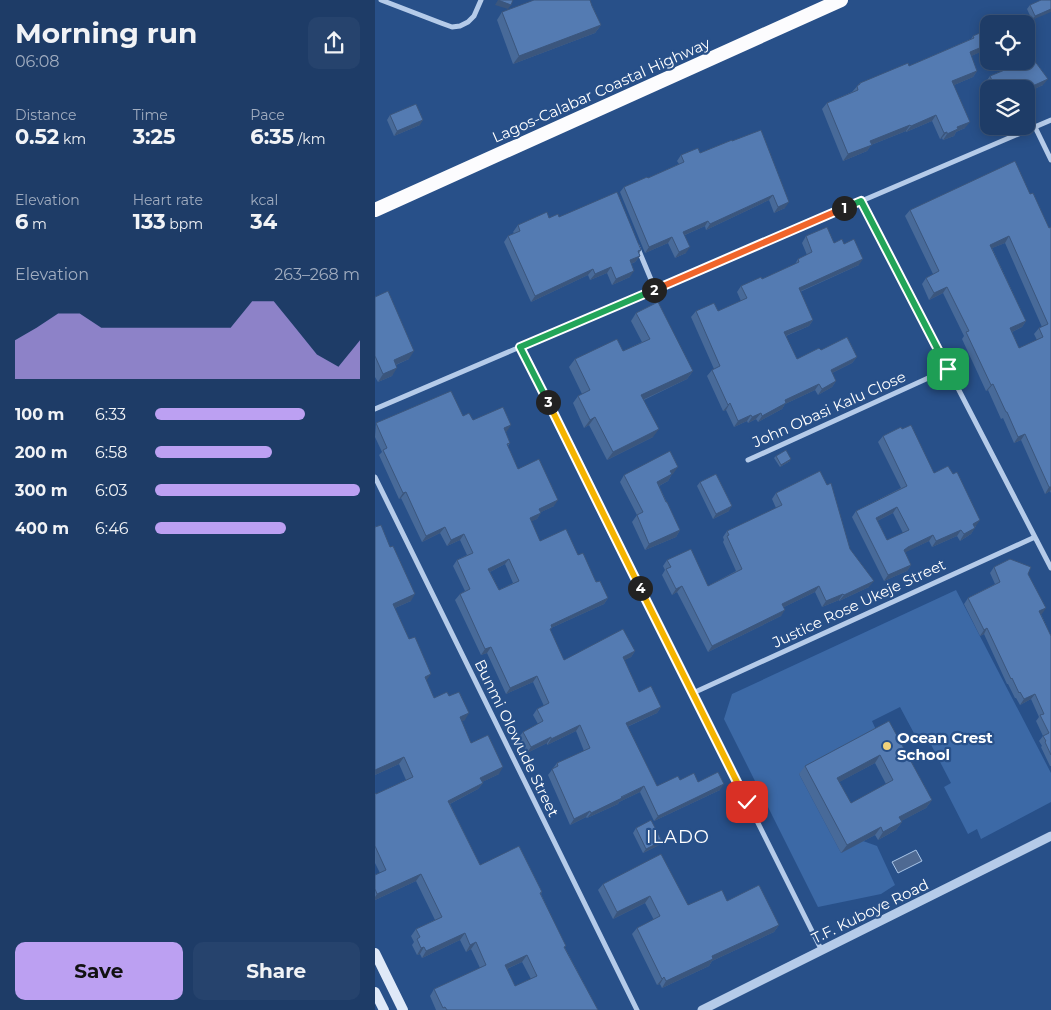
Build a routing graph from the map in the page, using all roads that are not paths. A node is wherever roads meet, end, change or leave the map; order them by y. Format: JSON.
{"nodes":[{"id":1,"x":381,"y":0,"type":"edge"},
{"id":2,"x":481,"y":0,"type":"edge"},
{"id":3,"x":841,"y":0,"type":"edge"},
{"id":4,"x":1051,"y":120,"type":"edge"},
{"id":5,"x":1035,"y":127,"type":"joint"},
{"id":6,"x":1016,"y":135,"type":"edge"},
{"id":7,"x":1051,"y":160,"type":"edge"},
{"id":8,"x":861,"y":201,"type":"junction"},
{"id":9,"x":375,"y":210,"type":"edge"},
{"id":10,"x":634,"y":238,"type":"edge"},
{"id":11,"x":655,"y":289,"type":"junction"},
{"id":12,"x":520,"y":347,"type":"junction"},
{"id":13,"x":948,"y":369,"type":"junction"},
{"id":14,"x":375,"y":409,"type":"edge"},
{"id":15,"x":748,"y":460,"type":"dead end"},
{"id":16,"x":375,"y":477,"type":"edge"},
{"id":17,"x":1035,"y":537,"type":"junction"},
{"id":18,"x":1051,"y":568,"type":"edge"},
{"id":19,"x":693,"y":693,"type":"junction"},
{"id":20,"x":1051,"y":836,"type":"edge"},
{"id":21,"x":821,"y":951,"type":"junction"},
{"id":22,"x":375,"y":953,"type":"edge"},
{"id":23,"x":375,"y":992,"type":"edge"},
{"id":24,"x":384,"y":1010,"type":"edge"},
{"id":25,"x":403,"y":1010,"type":"edge"},
{"id":26,"x":637,"y":1010,"type":"edge"},
{"id":27,"x":702,"y":1010,"type":"edge"}],
"edges":[{"from":1,"to":2,"type":"street"},
{"from":3,"to":9,"type":"highway","name":"Lagos-Calabar Coastal Highway"},
{"from":4,"to":5,"type":"street"},
{"from":5,"to":7,"type":"street"},
{"from":6,"to":8,"type":"street"},
{"from":8,"to":11,"type":"street"},
{"from":8,"to":13,"type":"street"},
{"from":10,"to":11,"type":"street"},
{"from":11,"to":12,"type":"street"},
{"from":12,"to":14,"type":"street"},
{"from":12,"to":19,"type":"street"},
{"from":13,"to":15,"type":"street","name":"John Obasi Kalu Close"},
{"from":13,"to":17,"type":"street"},
{"from":16,"to":26,"type":"street","name":"Bunmi Olowude Street"},
{"from":17,"to":18,"type":"street"},
{"from":17,"to":19,"type":"street","name":"Justice Rose Ukeje Street"},
{"from":19,"to":21,"type":"street"},
{"from":20,"to":21,"type":"street","name":"T.F. Kuboye Road"},
{"from":21,"to":27,"type":"street","name":"T.F. Kuboye Road"},
{"from":22,"to":25,"type":"main road"},
{"from":23,"to":24,"type":"main road"}]}
